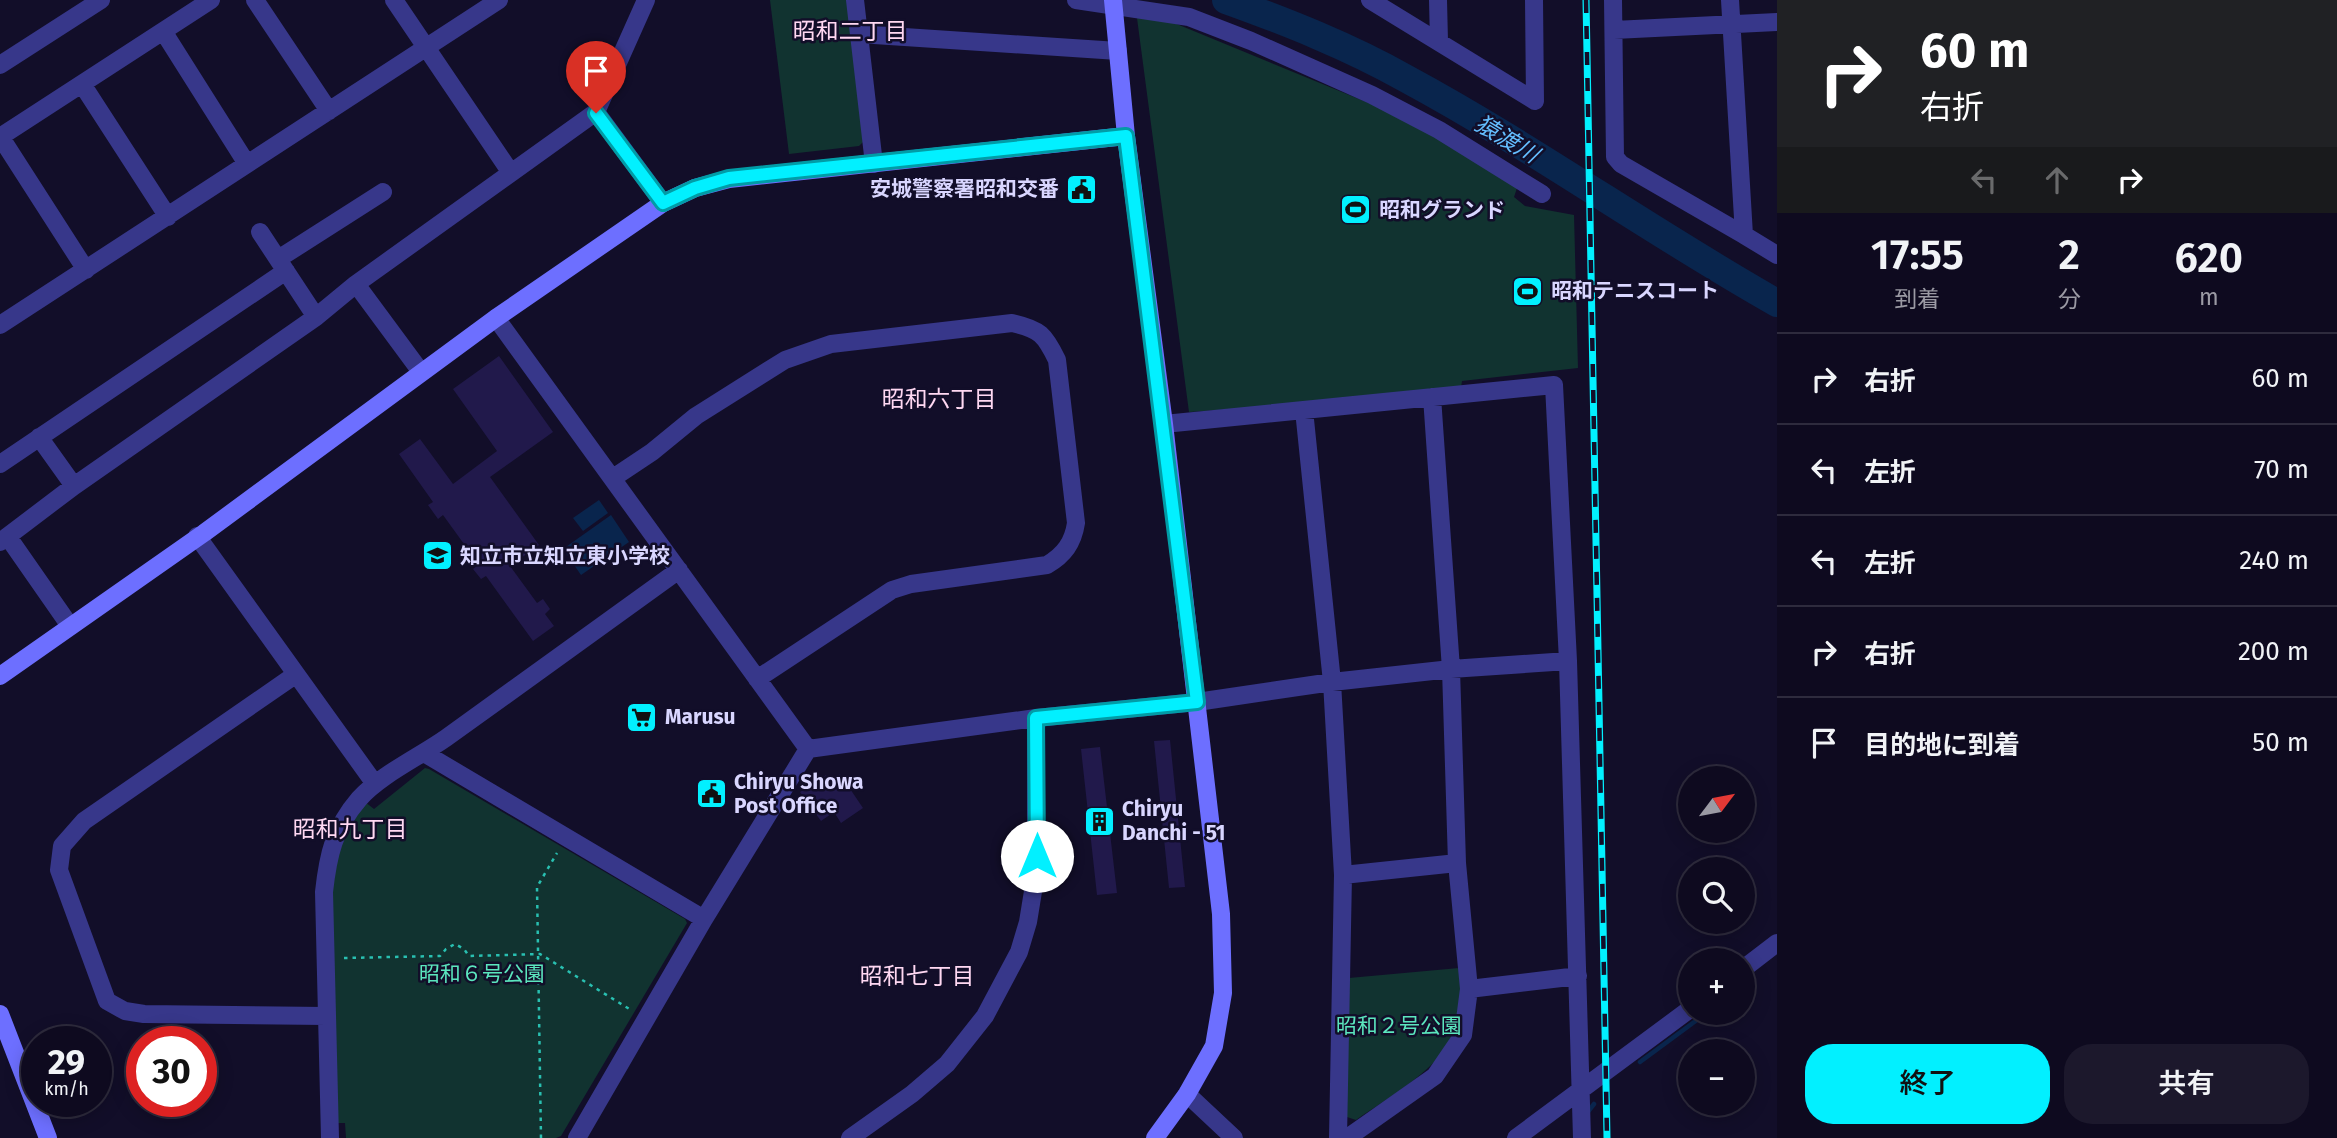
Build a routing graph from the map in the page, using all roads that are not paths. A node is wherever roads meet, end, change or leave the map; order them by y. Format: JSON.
{"nodes":[{"id":1,"x":102,"y":0,"type":"edge"},
{"id":2,"x":211,"y":0,"type":"edge"},
{"id":3,"x":255,"y":0,"type":"edge"},
{"id":4,"x":394,"y":0,"type":"edge"},
{"id":5,"x":499,"y":0,"type":"edge"},
{"id":6,"x":646,"y":0,"type":"edge"},
{"id":7,"x":855,"y":0,"type":"edge"},
{"id":8,"x":1076,"y":0,"type":"edge"},
{"id":9,"x":1370,"y":0,"type":"edge"},
{"id":10,"x":1438,"y":0,"type":"edge"},
{"id":11,"x":1534,"y":0,"type":"edge"},
{"id":12,"x":1613,"y":0,"type":"edge"},
{"id":13,"x":1730,"y":0,"type":"edge"},
{"id":14,"x":1113,"y":2,"type":"edge"},
{"id":15,"x":1777,"y":22,"type":"edge"},
{"id":16,"x":1731,"y":24,"type":"junction"},
{"id":17,"x":1614,"y":30,"type":"junction"},
{"id":18,"x":163,"y":31,"type":"junction"},
{"id":19,"x":859,"y":34,"type":"junction"},
{"id":20,"x":1439,"y":41,"type":"junction"},
{"id":21,"x":426,"y":48,"type":"junction"},
{"id":22,"x":1118,"y":51,"type":"junction"},
{"id":23,"x":0,"y":65,"type":"edge"},
{"id":24,"x":82,"y":84,"type":"junction"},
{"id":25,"x":329,"y":111,"type":"junction"},
{"id":26,"x":596,"y":113,"type":"junction"},
{"id":27,"x":1126,"y":136,"type":"junction"},
{"id":28,"x":0,"y":137,"type":"edge"},
{"id":29,"x":247,"y":164,"type":"junction"},
{"id":30,"x":874,"y":164,"type":"junction"},
{"id":31,"x":511,"y":173,"type":"junction"},
{"id":32,"x":383,"y":192,"type":"dead end"},
{"id":33,"x":1542,"y":194,"type":"dead end"},
{"id":34,"x":663,"y":203,"type":"junction"},
{"id":35,"x":168,"y":217,"type":"junction"},
{"id":36,"x":260,"y":232,"type":"dead end"},
{"id":37,"x":1744,"y":235,"type":"junction"},
{"id":38,"x":1777,"y":255,"type":"edge"},
{"id":39,"x":282,"y":265,"type":"junction"},
{"id":40,"x":86,"y":270,"type":"junction"},
{"id":41,"x":356,"y":285,"type":"junction"},
{"id":42,"x":316,"y":317,"type":"junction"},
{"id":43,"x":496,"y":318,"type":"junction"},
{"id":44,"x":0,"y":325,"type":"edge"},
{"id":45,"x":421,"y":372,"type":"junction"},
{"id":46,"x":1432,"y":397,"type":"junction"},
{"id":47,"x":1304,"y":410,"type":"junction"},
{"id":48,"x":1164,"y":424,"type":"junction"},
{"id":49,"x":39,"y":437,"type":"junction"},
{"id":50,"x":0,"y":464,"type":"edge"},
{"id":51,"x":613,"y":478,"type":"junction"},
{"id":52,"x":74,"y":486,"type":"junction"},
{"id":53,"x":197,"y":536,"type":"junction"},
{"id":54,"x":4,"y":539,"type":"edge"},
{"id":55,"x":678,"y":570,"type":"junction"},
{"id":56,"x":71,"y":626,"type":"junction"},
{"id":57,"x":1568,"y":661,"type":"junction"},
{"id":58,"x":1451,"y":669,"type":"junction"},
{"id":59,"x":295,"y":675,"type":"junction"},
{"id":60,"x":0,"y":676,"type":"edge"},
{"id":61,"x":757,"y":679,"type":"junction"},
{"id":62,"x":1332,"y":682,"type":"junction"},
{"id":63,"x":1197,"y":702,"type":"junction"},
{"id":64,"x":1036,"y":718,"type":"junction"},
{"id":65,"x":808,"y":749,"type":"junction"},
{"id":66,"x":424,"y":753,"type":"junction"},
{"id":67,"x":375,"y":785,"type":"junction"},
{"id":68,"x":1457,"y":863,"type":"junction"},
{"id":69,"x":1343,"y":876,"type":"junction"},
{"id":70,"x":704,"y":919,"type":"junction"},
{"id":71,"x":1777,"y":943,"type":"edge"},
{"id":72,"x":1755,"y":960,"type":"edge"},
{"id":73,"x":1578,"y":976,"type":"junction"},
{"id":74,"x":1469,"y":989,"type":"junction"},
{"id":75,"x":0,"y":1014,"type":"edge"},
{"id":76,"x":326,"y":1016,"type":"junction"},
{"id":77,"x":1678,"y":1018,"type":"edge"},
{"id":78,"x":1581,"y":1092,"type":"junction"},
{"id":79,"x":1187,"y":1094,"type":"junction"},
{"id":80,"x":48,"y":1138,"type":"edge"},
{"id":81,"x":330,"y":1138,"type":"edge"},
{"id":82,"x":577,"y":1138,"type":"edge"},
{"id":83,"x":850,"y":1138,"type":"edge"},
{"id":84,"x":1155,"y":1138,"type":"edge"},
{"id":85,"x":1234,"y":1138,"type":"edge"},
{"id":86,"x":1338,"y":1138,"type":"edge"},
{"id":87,"x":1347,"y":1138,"type":"edge"},
{"id":88,"x":1516,"y":1138,"type":"edge"},
{"id":89,"x":1581,"y":1138,"type":"edge"}],
"edges":[{"from":1,"to":23,"type":"street"},
{"from":2,"to":18,"type":"street"},
{"from":3,"to":25,"type":"street"},
{"from":4,"to":21,"type":"street"},
{"from":5,"to":21,"type":"street"},
{"from":6,"to":26,"type":"street"},
{"from":7,"to":19,"type":"street"},
{"from":8,"to":14,"type":"street"},
{"from":9,"to":20,"type":"street"},
{"from":10,"to":20,"type":"street"},
{"from":11,"to":20,"type":"street"},
{"from":12,"to":17,"type":"street"},
{"from":13,"to":16,"type":"street"},
{"from":14,"to":22,"type":"street"},
{"from":14,"to":33,"type":"street"},
{"from":15,"to":16,"type":"street"},
{"from":16,"to":17,"type":"street"},
{"from":16,"to":37,"type":"street"},
{"from":17,"to":37,"type":"street"},
{"from":18,"to":24,"type":"street"},
{"from":18,"to":29,"type":"street"},
{"from":19,"to":22,"type":"street"},
{"from":19,"to":30,"type":"street"},
{"from":21,"to":25,"type":"street"},
{"from":21,"to":31,"type":"street"},
{"from":22,"to":27,"type":"street"},
{"from":24,"to":28,"type":"street"},
{"from":24,"to":35,"type":"street"},
{"from":25,"to":29,"type":"street"},
{"from":26,"to":31,"type":"street"},
{"from":26,"to":34,"type":"street"},
{"from":27,"to":30,"type":"street"},
{"from":27,"to":48,"type":"street"},
{"from":28,"to":40,"type":"street"},
{"from":29,"to":35,"type":"street"},
{"from":30,"to":34,"type":"street"},
{"from":31,"to":41,"type":"street"},
{"from":32,"to":39,"type":"street"},
{"from":34,"to":43,"type":"street"},
{"from":35,"to":40,"type":"street"},
{"from":36,"to":39,"type":"street"},
{"from":37,"to":38,"type":"street"},
{"from":39,"to":42,"type":"street"},
{"from":39,"to":49,"type":"street"},
{"from":40,"to":44,"type":"street"},
{"from":41,"to":42,"type":"street"},
{"from":41,"to":45,"type":"street"},
{"from":42,"to":52,"type":"street"},
{"from":43,"to":45,"type":"street"},
{"from":43,"to":51,"type":"street"},
{"from":45,"to":53,"type":"street"},
{"from":46,"to":47,"type":"street"},
{"from":46,"to":57,"type":"street"},
{"from":46,"to":58,"type":"street"},
{"from":47,"to":48,"type":"street"},
{"from":47,"to":62,"type":"street"},
{"from":48,"to":63,"type":"street"},
{"from":49,"to":50,"type":"street"},
{"from":49,"to":52,"type":"street"},
{"from":51,"to":55,"type":"street"},
{"from":51,"to":61,"type":"street"},
{"from":52,"to":54,"type":"street"},
{"from":53,"to":56,"type":"street"},
{"from":53,"to":59,"type":"street"},
{"from":54,"to":56,"type":"street"},
{"from":55,"to":61,"type":"street"},
{"from":55,"to":66,"type":"street"},
{"from":56,"to":60,"type":"street"},
{"from":57,"to":58,"type":"street"},
{"from":57,"to":73,"type":"street"},
{"from":58,"to":62,"type":"street"},
{"from":58,"to":68,"type":"street"},
{"from":59,"to":67,"type":"street"},
{"from":59,"to":76,"type":"street"},
{"from":61,"to":65,"type":"street"},
{"from":62,"to":63,"type":"street"},
{"from":62,"to":69,"type":"street"},
{"from":63,"to":64,"type":"street"},
{"from":63,"to":79,"type":"street"},
{"from":64,"to":65,"type":"street"},
{"from":64,"to":83,"type":"street"},
{"from":65,"to":70,"type":"street"},
{"from":66,"to":67,"type":"street"},
{"from":66,"to":70,"type":"street"},
{"from":67,"to":76,"type":"street"},
{"from":68,"to":69,"type":"street"},
{"from":68,"to":74,"type":"street"},
{"from":69,"to":86,"type":"street"},
{"from":70,"to":82,"type":"street"},
{"from":71,"to":72,"type":"street"},
{"from":73,"to":74,"type":"street"},
{"from":73,"to":78,"type":"street"},
{"from":74,"to":87,"type":"street"},
{"from":75,"to":80,"type":"street"},
{"from":76,"to":81,"type":"street"},
{"from":77,"to":78,"type":"street"},
{"from":78,"to":88,"type":"street"},
{"from":78,"to":89,"type":"street"},
{"from":79,"to":84,"type":"street"},
{"from":79,"to":85,"type":"street"}]}
